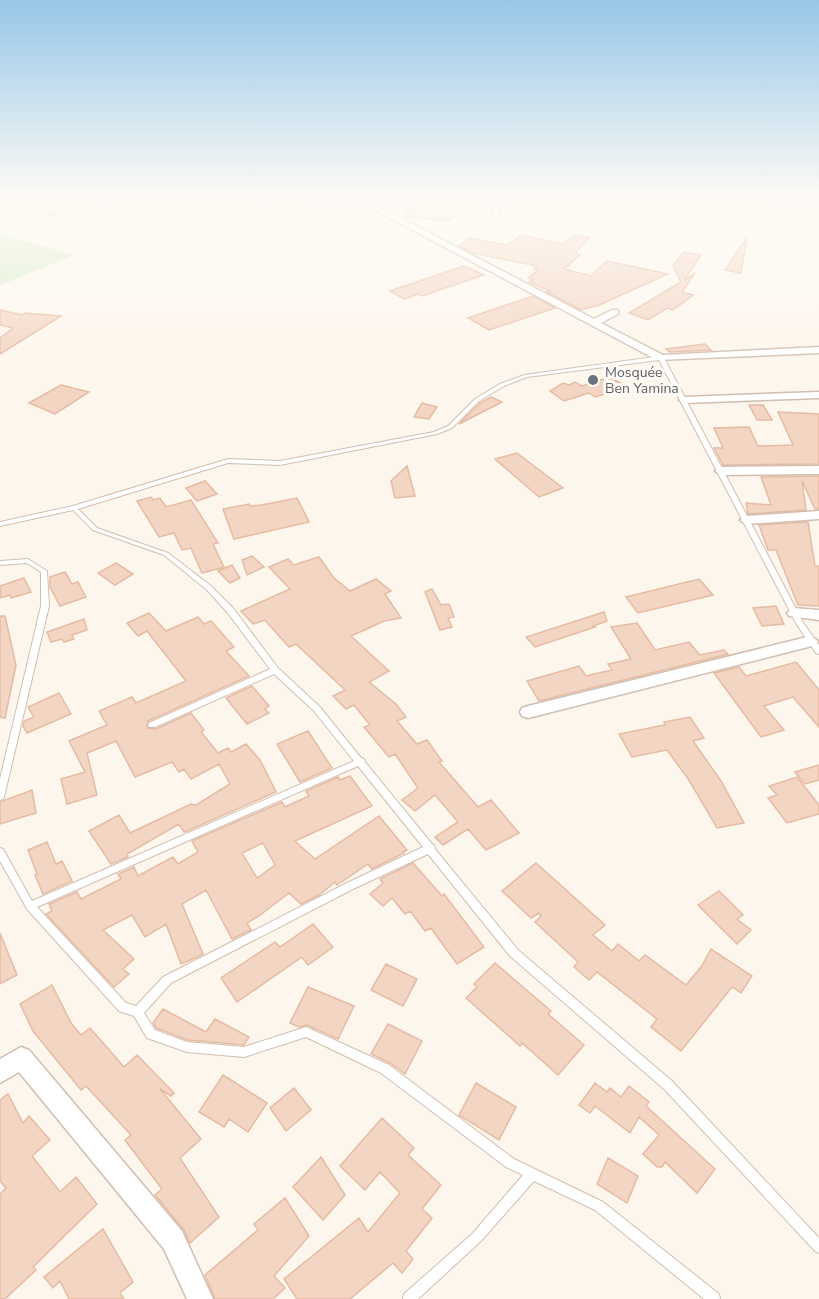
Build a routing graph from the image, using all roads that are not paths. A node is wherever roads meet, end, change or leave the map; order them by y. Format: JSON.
{"nodes":[{"id":1,"x":474,"y":261,"type":"edge"},
{"id":2,"x":615,"y":312,"type":"dead end"},
{"id":3,"x":593,"y":323,"type":"junction"},
{"id":4,"x":819,"y":350,"type":"edge"},
{"id":5,"x":661,"y":358,"type":"junction"},
{"id":6,"x":819,"y":395,"type":"edge"},
{"id":7,"x":684,"y":400,"type":"junction"},
{"id":8,"x":819,"y":470,"type":"edge"},
{"id":9,"x":721,"y":471,"type":"junction"},
{"id":10,"x":74,"y":508,"type":"junction"},
{"id":11,"x":819,"y":515,"type":"edge"},
{"id":12,"x":746,"y":520,"type":"junction"},
{"id":13,"x":0,"y":524,"type":"edge"},
{"id":14,"x":0,"y":563,"type":"edge"},
{"id":15,"x":819,"y":616,"type":"edge"},
{"id":16,"x":798,"y":619,"type":"junction"},
{"id":17,"x":815,"y":646,"type":"edge"},
{"id":18,"x":275,"y":670,"type":"junction"},
{"id":19,"x":528,"y":712,"type":"dead end"},
{"id":20,"x":152,"y":725,"type":"dead end"},
{"id":21,"x":361,"y":761,"type":"junction"},
{"id":22,"x":0,"y":797,"type":"edge"},
{"id":23,"x":431,"y":848,"type":"junction"},
{"id":24,"x":0,"y":852,"type":"edge"},
{"id":25,"x":30,"y":906,"type":"junction"},
{"id":26,"x":138,"y":1012,"type":"junction"},
{"id":27,"x":0,"y":1072,"type":"edge"},
{"id":28,"x":532,"y":1174,"type":"junction"},
{"id":29,"x":819,"y":1246,"type":"edge"},
{"id":30,"x":200,"y":1299,"type":"edge"},
{"id":31,"x":409,"y":1299,"type":"edge"},
{"id":32,"x":714,"y":1299,"type":"edge"}],
"edges":[{"from":1,"to":3,"type":"street"},
{"from":2,"to":3,"type":"street"},
{"from":3,"to":5,"type":"street"},
{"from":4,"to":5,"type":"street"},
{"from":5,"to":7,"type":"lane"},
{"from":5,"to":10,"type":"lane"},
{"from":6,"to":7,"type":"street"},
{"from":7,"to":9,"type":"lane"},
{"from":8,"to":9,"type":"street"},
{"from":9,"to":12,"type":"lane"},
{"from":10,"to":13,"type":"lane"},
{"from":10,"to":18,"type":"lane"},
{"from":11,"to":12,"type":"street"},
{"from":12,"to":16,"type":"lane"},
{"from":14,"to":22,"type":"lane"},
{"from":15,"to":16,"type":"street"},
{"from":16,"to":17,"type":"lane"},
{"from":17,"to":19,"type":"street"},
{"from":18,"to":20,"type":"lane"},
{"from":18,"to":21,"type":"lane"},
{"from":21,"to":23,"type":"lane"},
{"from":21,"to":25,"type":"lane"},
{"from":23,"to":26,"type":"lane"},
{"from":23,"to":29,"type":"lane"},
{"from":24,"to":25,"type":"lane"},
{"from":25,"to":26,"type":"lane"},
{"from":26,"to":28,"type":"lane"},
{"from":27,"to":30,"type":"street"},
{"from":28,"to":31,"type":"lane"},
{"from":28,"to":32,"type":"lane"}]}
